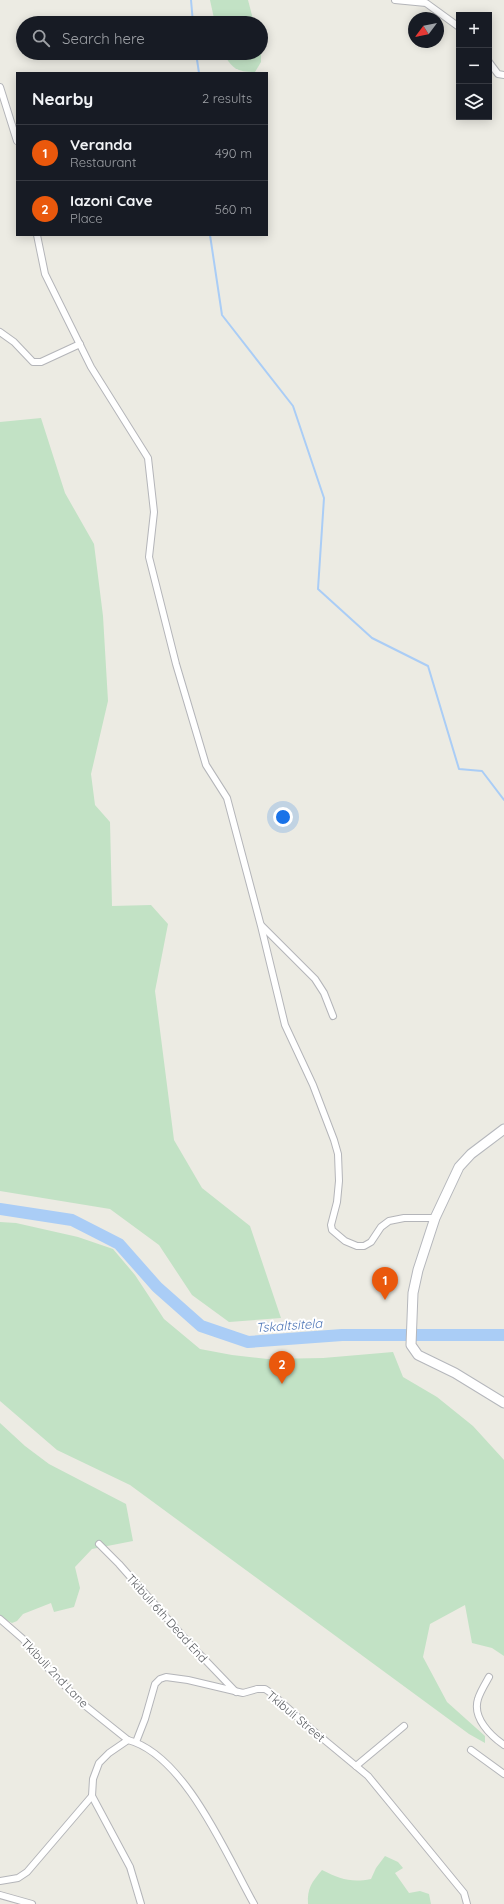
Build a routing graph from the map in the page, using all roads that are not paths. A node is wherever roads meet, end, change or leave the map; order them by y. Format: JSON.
{"nodes":[{"id":1,"x":395,"y":0,"type":"edge"},
{"id":2,"x":405,"y":0,"type":"edge"},
{"id":3,"x":456,"y":25,"type":"edge"},
{"id":4,"x":492,"y":66,"type":"edge"},
{"id":5,"x":504,"y":76,"type":"edge"},
{"id":6,"x":0,"y":87,"type":"edge"},
{"id":7,"x":16,"y":138,"type":"edge"},
{"id":8,"x":37,"y":236,"type":"edge"},
{"id":9,"x":0,"y":332,"type":"edge"},
{"id":10,"x":80,"y":344,"type":"junction"},
{"id":11,"x":261,"y":926,"type":"junction"},
{"id":12,"x":332,"y":1016,"type":"dead end"},
{"id":13,"x":504,"y":1129,"type":"edge"},
{"id":14,"x":435,"y":1218,"type":"junction"},
{"id":15,"x":504,"y":1404,"type":"edge"},
{"id":16,"x":98,"y":1544,"type":"dead end"},
{"id":17,"x":0,"y":1619,"type":"edge"},
{"id":18,"x":489,"y":1677,"type":"dead end"},
{"id":19,"x":236,"y":1692,"type":"junction"},
{"id":20,"x":404,"y":1726,"type":"dead end"},
{"id":21,"x":128,"y":1740,"type":"junction"},
{"id":22,"x":136,"y":1742,"type":"junction"},
{"id":23,"x":504,"y":1745,"type":"edge"},
{"id":24,"x":471,"y":1750,"type":"dead end"},
{"id":25,"x":356,"y":1766,"type":"junction"},
{"id":26,"x":504,"y":1774,"type":"edge"},
{"id":27,"x":92,"y":1796,"type":"junction"},
{"id":28,"x":0,"y":1880,"type":"edge"},
{"id":29,"x":0,"y":1895,"type":"edge"},
{"id":30,"x":32,"y":1904,"type":"edge"},
{"id":31,"x":141,"y":1904,"type":"edge"},
{"id":32,"x":254,"y":1904,"type":"edge"},
{"id":33,"x":467,"y":1904,"type":"edge"}],
"edges":[{"from":1,"to":2,"type":"street"},
{"from":2,"to":3,"type":"street"},
{"from":4,"to":5,"type":"street"},
{"from":6,"to":7,"type":"street"},
{"from":8,"to":10,"type":"street"},
{"from":9,"to":10,"type":"street"},
{"from":10,"to":11,"type":"street"},
{"from":11,"to":12,"type":"street"},
{"from":11,"to":14,"type":"street"},
{"from":13,"to":14,"type":"main road"},
{"from":14,"to":15,"type":"main road"},
{"from":16,"to":19,"type":"street","name":"Tkibuli 6th Dead End"},
{"from":17,"to":21,"type":"street","name":"Tkibuli 2nd Lane"},
{"from":18,"to":23,"type":"street"},
{"from":19,"to":22,"type":"street","name":"Tkibuli Street"},
{"from":19,"to":25,"type":"street","name":"Tkibuli Street"},
{"from":20,"to":25,"type":"street"},
{"from":21,"to":22,"type":"street"},
{"from":21,"to":27,"type":"street"},
{"from":22,"to":32,"type":"street"},
{"from":24,"to":26,"type":"street"},
{"from":25,"to":33,"type":"street","name":"Tkibuli Street"},
{"from":27,"to":28,"type":"street"},
{"from":27,"to":31,"type":"street"},
{"from":29,"to":30,"type":"street"}]}
